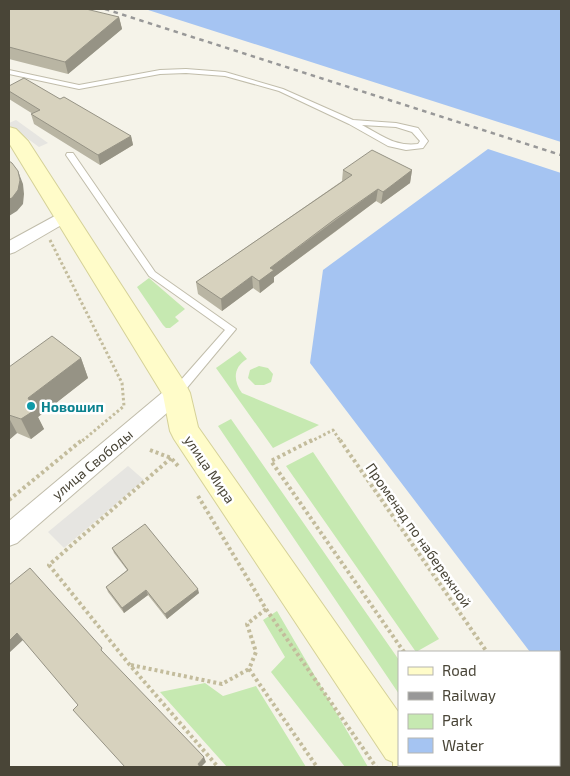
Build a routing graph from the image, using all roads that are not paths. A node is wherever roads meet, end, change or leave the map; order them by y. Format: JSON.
{"nodes":[{"id":1,"x":9,"y":72,"type":"edge"},
{"id":2,"x":352,"y":122,"type":"junction"},
{"id":3,"x":12,"y":139,"type":"edge"},
{"id":4,"x":70,"y":154,"type":"dead end"},
{"id":5,"x":54,"y":222,"type":"junction"},
{"id":6,"x":9,"y":248,"type":"edge"},
{"id":7,"x":176,"y":393,"type":"junction"},
{"id":8,"x":9,"y":535,"type":"edge"},
{"id":9,"x":398,"y":745,"type":"edge"}],
"edges":[{"from":1,"to":2,"type":"lane"},
{"from":2,"to":2,"type":"lane"},
{"from":3,"to":5,"type":"street","name":"улица Мира"},
{"from":4,"to":7,"type":"lane"},
{"from":5,"to":6,"type":"street"},
{"from":5,"to":7,"type":"street","name":"улица Мира"},
{"from":7,"to":8,"type":"street","name":"улица Свободы"},
{"from":7,"to":9,"type":"street","name":"улица Мира"}]}
